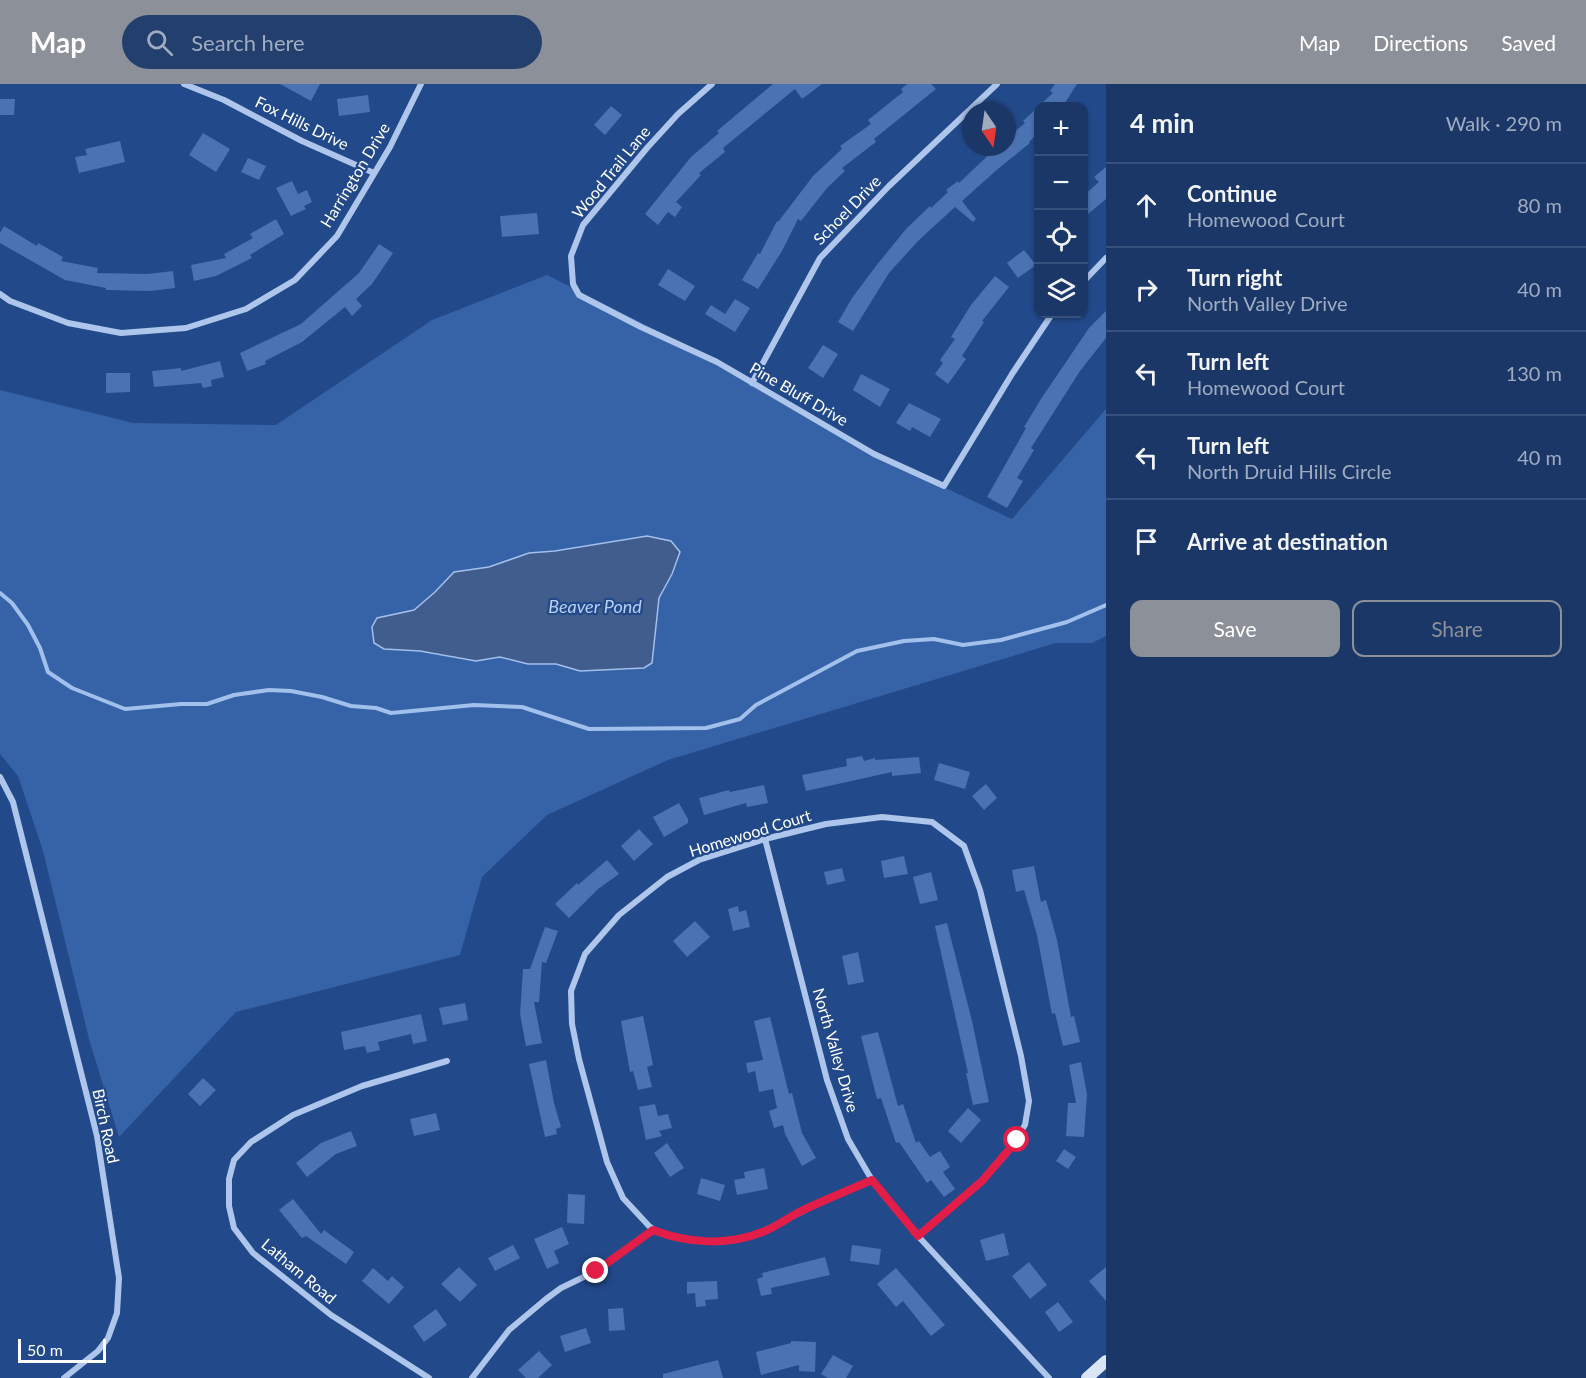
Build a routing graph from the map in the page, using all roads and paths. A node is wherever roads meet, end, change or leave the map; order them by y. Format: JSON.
{"nodes":[{"id":1,"x":184,"y":84,"type":"edge"},
{"id":2,"x":421,"y":84,"type":"edge"},
{"id":3,"x":712,"y":84,"type":"edge"},
{"id":4,"x":997,"y":84,"type":"edge"},
{"id":5,"x":374,"y":173,"type":"junction"},
{"id":6,"x":1106,"y":258,"type":"edge"},
{"id":7,"x":1088,"y":276,"type":"edge"},
{"id":8,"x":0,"y":294,"type":"edge"},
{"id":9,"x":579,"y":295,"type":"joint"},
{"id":10,"x":1049,"y":318,"type":"edge"},
{"id":11,"x":752,"y":383,"type":"junction"},
{"id":12,"x":0,"y":777,"type":"edge"},
{"id":13,"x":765,"y":839,"type":"junction"},
{"id":14,"x":447,"y":1061,"type":"dead end"},
{"id":15,"x":872,"y":1180,"type":"junction"},
{"id":16,"x":653,"y":1230,"type":"junction"},
{"id":17,"x":918,"y":1236,"type":"junction"},
{"id":18,"x":1106,"y":1361,"type":"edge"},
{"id":19,"x":67,"y":1378,"type":"edge"},
{"id":20,"x":429,"y":1378,"type":"edge"},
{"id":21,"x":472,"y":1378,"type":"edge"},
{"id":22,"x":1049,"y":1378,"type":"edge"},
{"id":23,"x":1087,"y":1378,"type":"edge"}],
"edges":[{"from":1,"to":5,"type":"street","name":"Fox Hills Drive"},
{"from":2,"to":5,"type":"street","name":"Harrington Drive"},
{"from":3,"to":9,"type":"street","name":"Wood Trail Lane"},
{"from":4,"to":11,"type":"street","name":"Schoel Drive"},
{"from":5,"to":8,"type":"street","name":"Harrington Drive"},
{"from":6,"to":7,"type":"street"},
{"from":9,"to":11,"type":"street","name":"Pine Bluff Drive"},
{"from":10,"to":11,"type":"street","name":"Pine Bluff Drive"},
{"from":12,"to":19,"type":"street","name":"Birch Road"},
{"from":13,"to":15,"type":"street","name":"North Valley Drive"},
{"from":13,"to":16,"type":"street","name":"Homewood Court"},
{"from":13,"to":17,"type":"street","name":"Homewood Court"},
{"from":14,"to":20,"type":"street","name":"Latham Road"},
{"from":15,"to":16,"type":"street","name":"Homewood Court"},
{"from":15,"to":17,"type":"street","name":"North Valley Drive"},
{"from":16,"to":21,"type":"street"},
{"from":17,"to":22,"type":"street","name":"North Valley Drive"},
{"from":18,"to":23,"type":"main road"}]}
